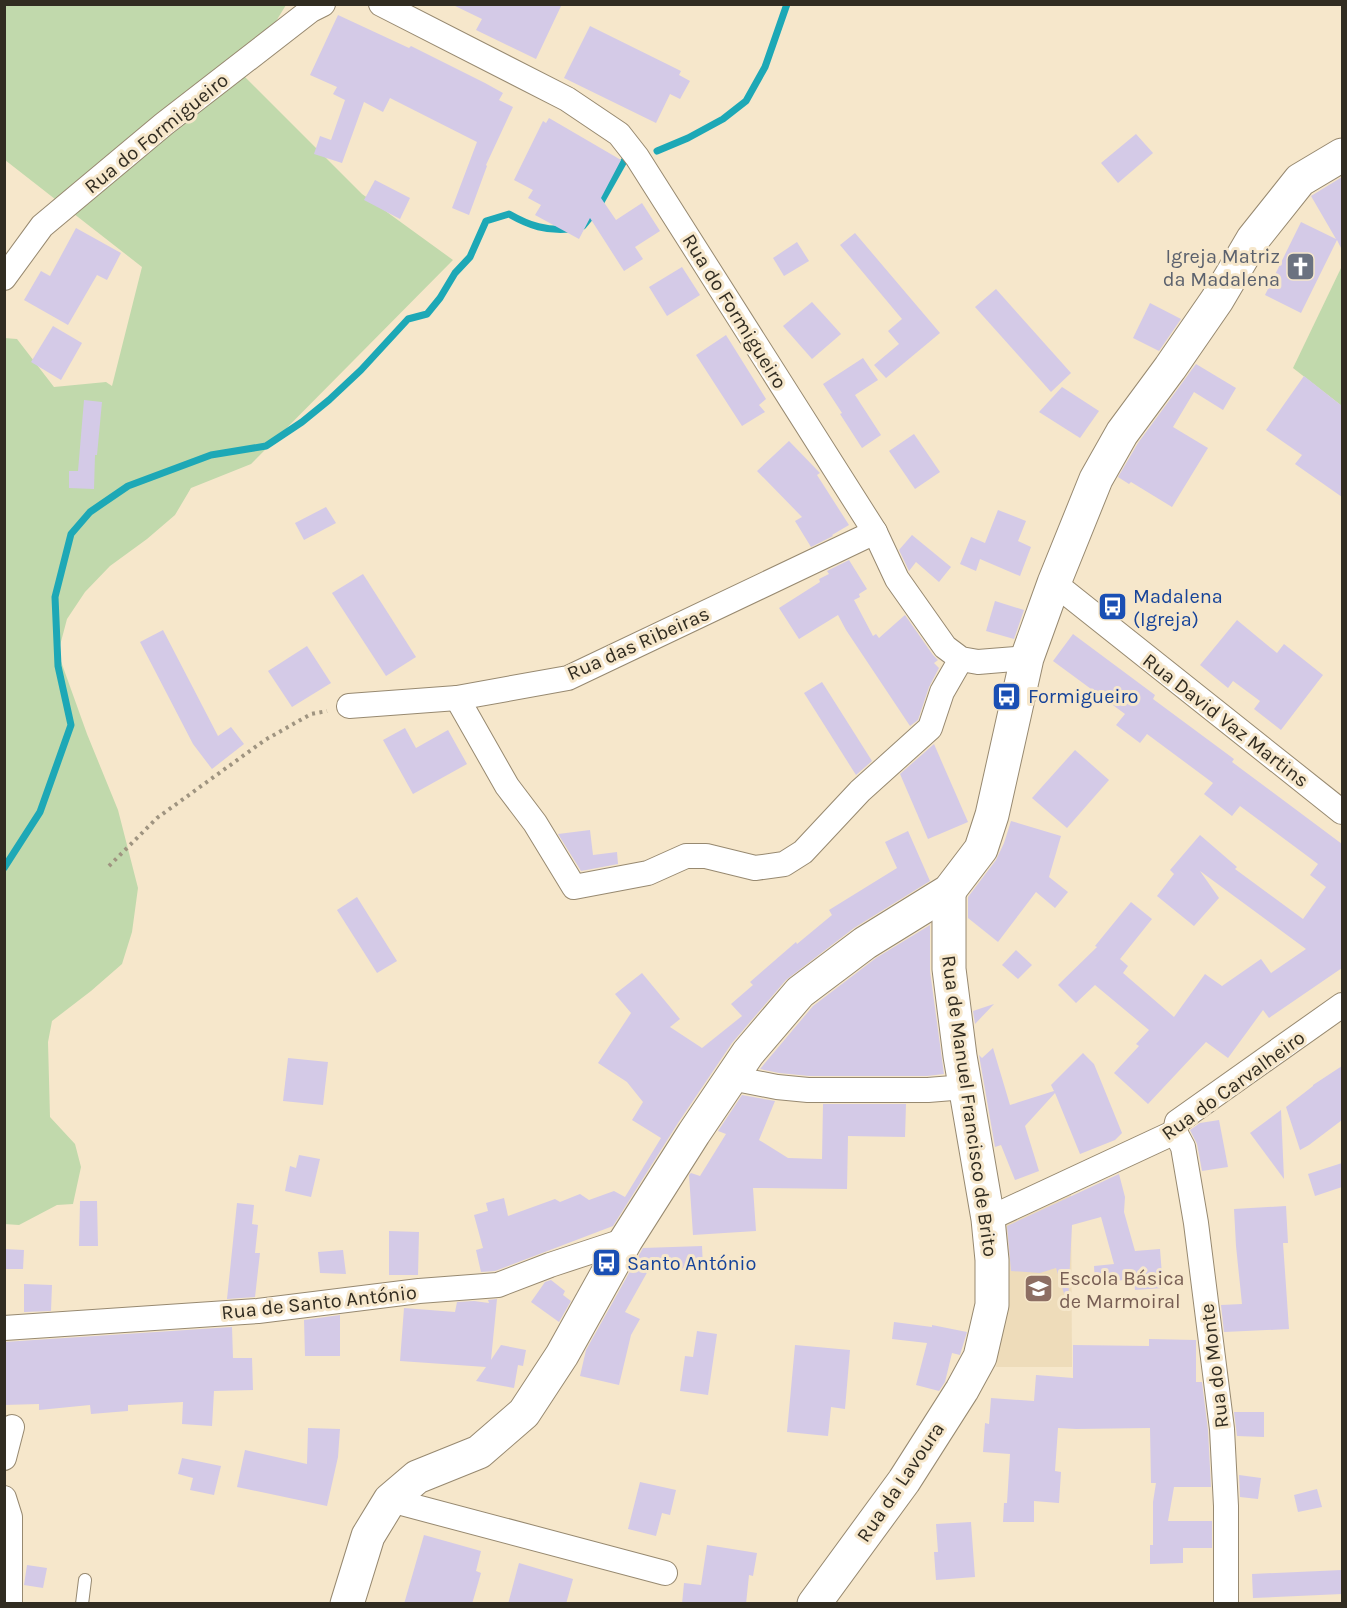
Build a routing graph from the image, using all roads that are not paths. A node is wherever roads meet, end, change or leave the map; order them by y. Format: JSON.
{"nodes":[{"id":1,"x":323,"y":4,"type":"edge"},
{"id":2,"x":381,"y":4,"type":"edge"},
{"id":3,"x":1342,"y":155,"type":"edge"},
{"id":4,"x":4,"y":278,"type":"edge"},
{"id":5,"x":875,"y":532,"type":"junction"},
{"id":6,"x":1054,"y":583,"type":"junction"},
{"id":7,"x":1027,"y":658,"type":"junction"},
{"id":8,"x":961,"y":659,"type":"junction"},
{"id":9,"x":457,"y":698,"type":"junction"},
{"id":10,"x":349,"y":706,"type":"road end"},
{"id":11,"x":1342,"y":812,"type":"edge"},
{"id":12,"x":949,"y":891,"type":"junction"},
{"id":13,"x":1342,"y":1005,"type":"edge"},
{"id":14,"x":731,"y":1078,"type":"junction"},
{"id":15,"x":965,"y":1087,"type":"junction"},
{"id":16,"x":1175,"y":1132,"type":"junction"},
{"id":17,"x":988,"y":1219,"type":"junction"},
{"id":18,"x":626,"y":1240,"type":"junction"},
{"id":19,"x":4,"y":1328,"type":"edge"},
{"id":20,"x":980,"y":1357,"type":"joint"},
{"id":21,"x":12,"y":1427,"type":"dead end"},
{"id":22,"x":4,"y":1458,"type":"edge"},
{"id":23,"x":4,"y":1498,"type":"edge"},
{"id":24,"x":390,"y":1500,"type":"junction"},
{"id":25,"x":665,"y":1573,"type":"dead end"},
{"id":26,"x":85,"y":1580,"type":"dead end"},
{"id":27,"x":10,"y":1604,"type":"edge"},
{"id":28,"x":82,"y":1604,"type":"edge"},
{"id":29,"x":347,"y":1604,"type":"edge"},
{"id":30,"x":814,"y":1604,"type":"edge"},
{"id":31,"x":1226,"y":1604,"type":"edge"}],
"edges":[{"from":1,"to":4,"type":"street","name":"Rua do Formigueiro"},
{"from":2,"to":5,"type":"street","name":"Rua do Formigueiro"},
{"from":3,"to":6,"type":"street"},
{"from":5,"to":8,"type":"street","name":"Rua do Formigueiro"},
{"from":5,"to":9,"type":"street","name":"Rua das Ribeiras"},
{"from":6,"to":7,"type":"street"},
{"from":6,"to":11,"type":"street","name":"Rua David Vaz Martins"},
{"from":7,"to":8,"type":"street"},
{"from":7,"to":12,"type":"street"},
{"from":8,"to":9,"type":"street"},
{"from":9,"to":10,"type":"street","name":"Rua das Ribeiras"},
{"from":12,"to":14,"type":"street"},
{"from":12,"to":15,"type":"street","name":"Rua de Manuel Francisco de Brito"},
{"from":13,"to":16,"type":"street","name":"Rua do Carvalheiro"},
{"from":14,"to":15,"type":"street"},
{"from":14,"to":18,"type":"street"},
{"from":15,"to":17,"type":"street","name":"Rua de Manuel Francisco de Brito"},
{"from":16,"to":17,"type":"street","name":"Rua do Carvalheiro"},
{"from":16,"to":31,"type":"street","name":"Rua do Monte"},
{"from":17,"to":20,"type":"street","name":"Rua de Manuel Francisco de Brito"},
{"from":18,"to":19,"type":"street","name":"Rua de Santo António"},
{"from":18,"to":24,"type":"street"},
{"from":20,"to":30,"type":"street","name":"Rua da Lavoura"},
{"from":21,"to":22,"type":"street"},
{"from":23,"to":27,"type":"street"},
{"from":24,"to":25,"type":"street"},
{"from":24,"to":29,"type":"street"},
{"from":26,"to":28,"type":"lane"}]}
